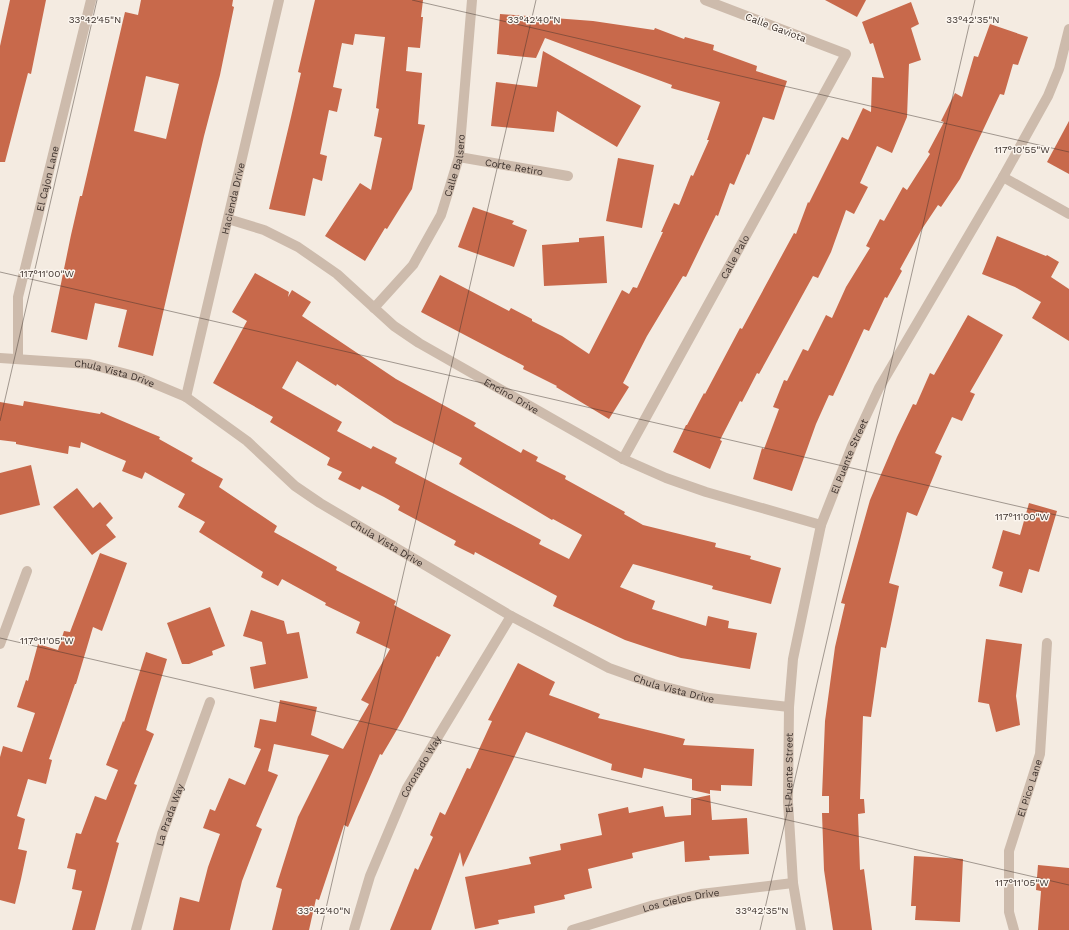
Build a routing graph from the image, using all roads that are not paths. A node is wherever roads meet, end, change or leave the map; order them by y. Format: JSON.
{"nodes":[{"id":1,"x":91,"y":0,"type":"edge"},
{"id":2,"x":279,"y":0,"type":"edge"},
{"id":3,"x":472,"y":0,"type":"edge"},
{"id":4,"x":705,"y":0,"type":"edge"},
{"id":5,"x":1069,"y":29,"type":"edge"},
{"id":6,"x":846,"y":54,"type":"joint"},
{"id":7,"x":459,"y":157,"type":"junction"},
{"id":8,"x":568,"y":176,"type":"dead end"},
{"id":9,"x":1003,"y":177,"type":"junction"},
{"id":10,"x":1069,"y":214,"type":"edge"},
{"id":11,"x":228,"y":218,"type":"junction"},
{"id":12,"x":374,"y":308,"type":"junction"},
{"id":13,"x":0,"y":358,"type":"edge"},
{"id":14,"x":18,"y":360,"type":"junction"},
{"id":15,"x":186,"y":397,"type":"junction"},
{"id":16,"x":623,"y":459,"type":"junction"},
{"id":17,"x":821,"y":525,"type":"junction"},
{"id":18,"x":27,"y":570,"type":"dead end"},
{"id":19,"x":511,"y":616,"type":"junction"},
{"id":20,"x":1047,"y":643,"type":"dead end"},
{"id":21,"x":0,"y":644,"type":"edge"},
{"id":22,"x":210,"y":702,"type":"dead end"},
{"id":23,"x":789,"y":708,"type":"junction"},
{"id":24,"x":793,"y":883,"type":"junction"},
{"id":25,"x":136,"y":930,"type":"edge"},
{"id":26,"x":354,"y":930,"type":"edge"},
{"id":27,"x":572,"y":930,"type":"edge"},
{"id":28,"x":801,"y":930,"type":"edge"},
{"id":29,"x":1014,"y":930,"type":"edge"}],
"edges":[{"from":1,"to":14,"type":"street","name":"El Cajon Lane"},
{"from":2,"to":11,"type":"street","name":"Hacienda Drive"},
{"from":3,"to":7,"type":"street","name":"Calle Balsero"},
{"from":4,"to":6,"type":"street","name":"Calle Gaviota"},
{"from":5,"to":9,"type":"street","name":"El Puente Street"},
{"from":6,"to":16,"type":"street","name":"Calle Palo"},
{"from":7,"to":8,"type":"street","name":"Corte Retiro"},
{"from":7,"to":12,"type":"street","name":"Calle Balsero"},
{"from":9,"to":10,"type":"street"},
{"from":9,"to":17,"type":"street","name":"El Puente Street"},
{"from":11,"to":12,"type":"street","name":"Encino Drive"},
{"from":11,"to":15,"type":"street","name":"Hacienda Drive"},
{"from":12,"to":16,"type":"street","name":"Encino Drive"},
{"from":13,"to":14,"type":"street","name":"Chula Vista Drive"},
{"from":14,"to":15,"type":"street","name":"Chula Vista Drive"},
{"from":15,"to":19,"type":"street","name":"Chula Vista Drive"},
{"from":16,"to":17,"type":"street","name":"Encino Drive"},
{"from":17,"to":23,"type":"street","name":"El Puente Street"},
{"from":18,"to":21,"type":"street"},
{"from":19,"to":23,"type":"street","name":"Chula Vista Drive"},
{"from":19,"to":26,"type":"street","name":"Coronado Way"},
{"from":20,"to":29,"type":"street","name":"El Pico Lane"},
{"from":22,"to":25,"type":"street","name":"La Prada Way"},
{"from":23,"to":24,"type":"street","name":"El Puente Street"},
{"from":24,"to":27,"type":"street","name":"Los Cielos Drive"},
{"from":24,"to":28,"type":"street","name":"El Puente Street"}]}
